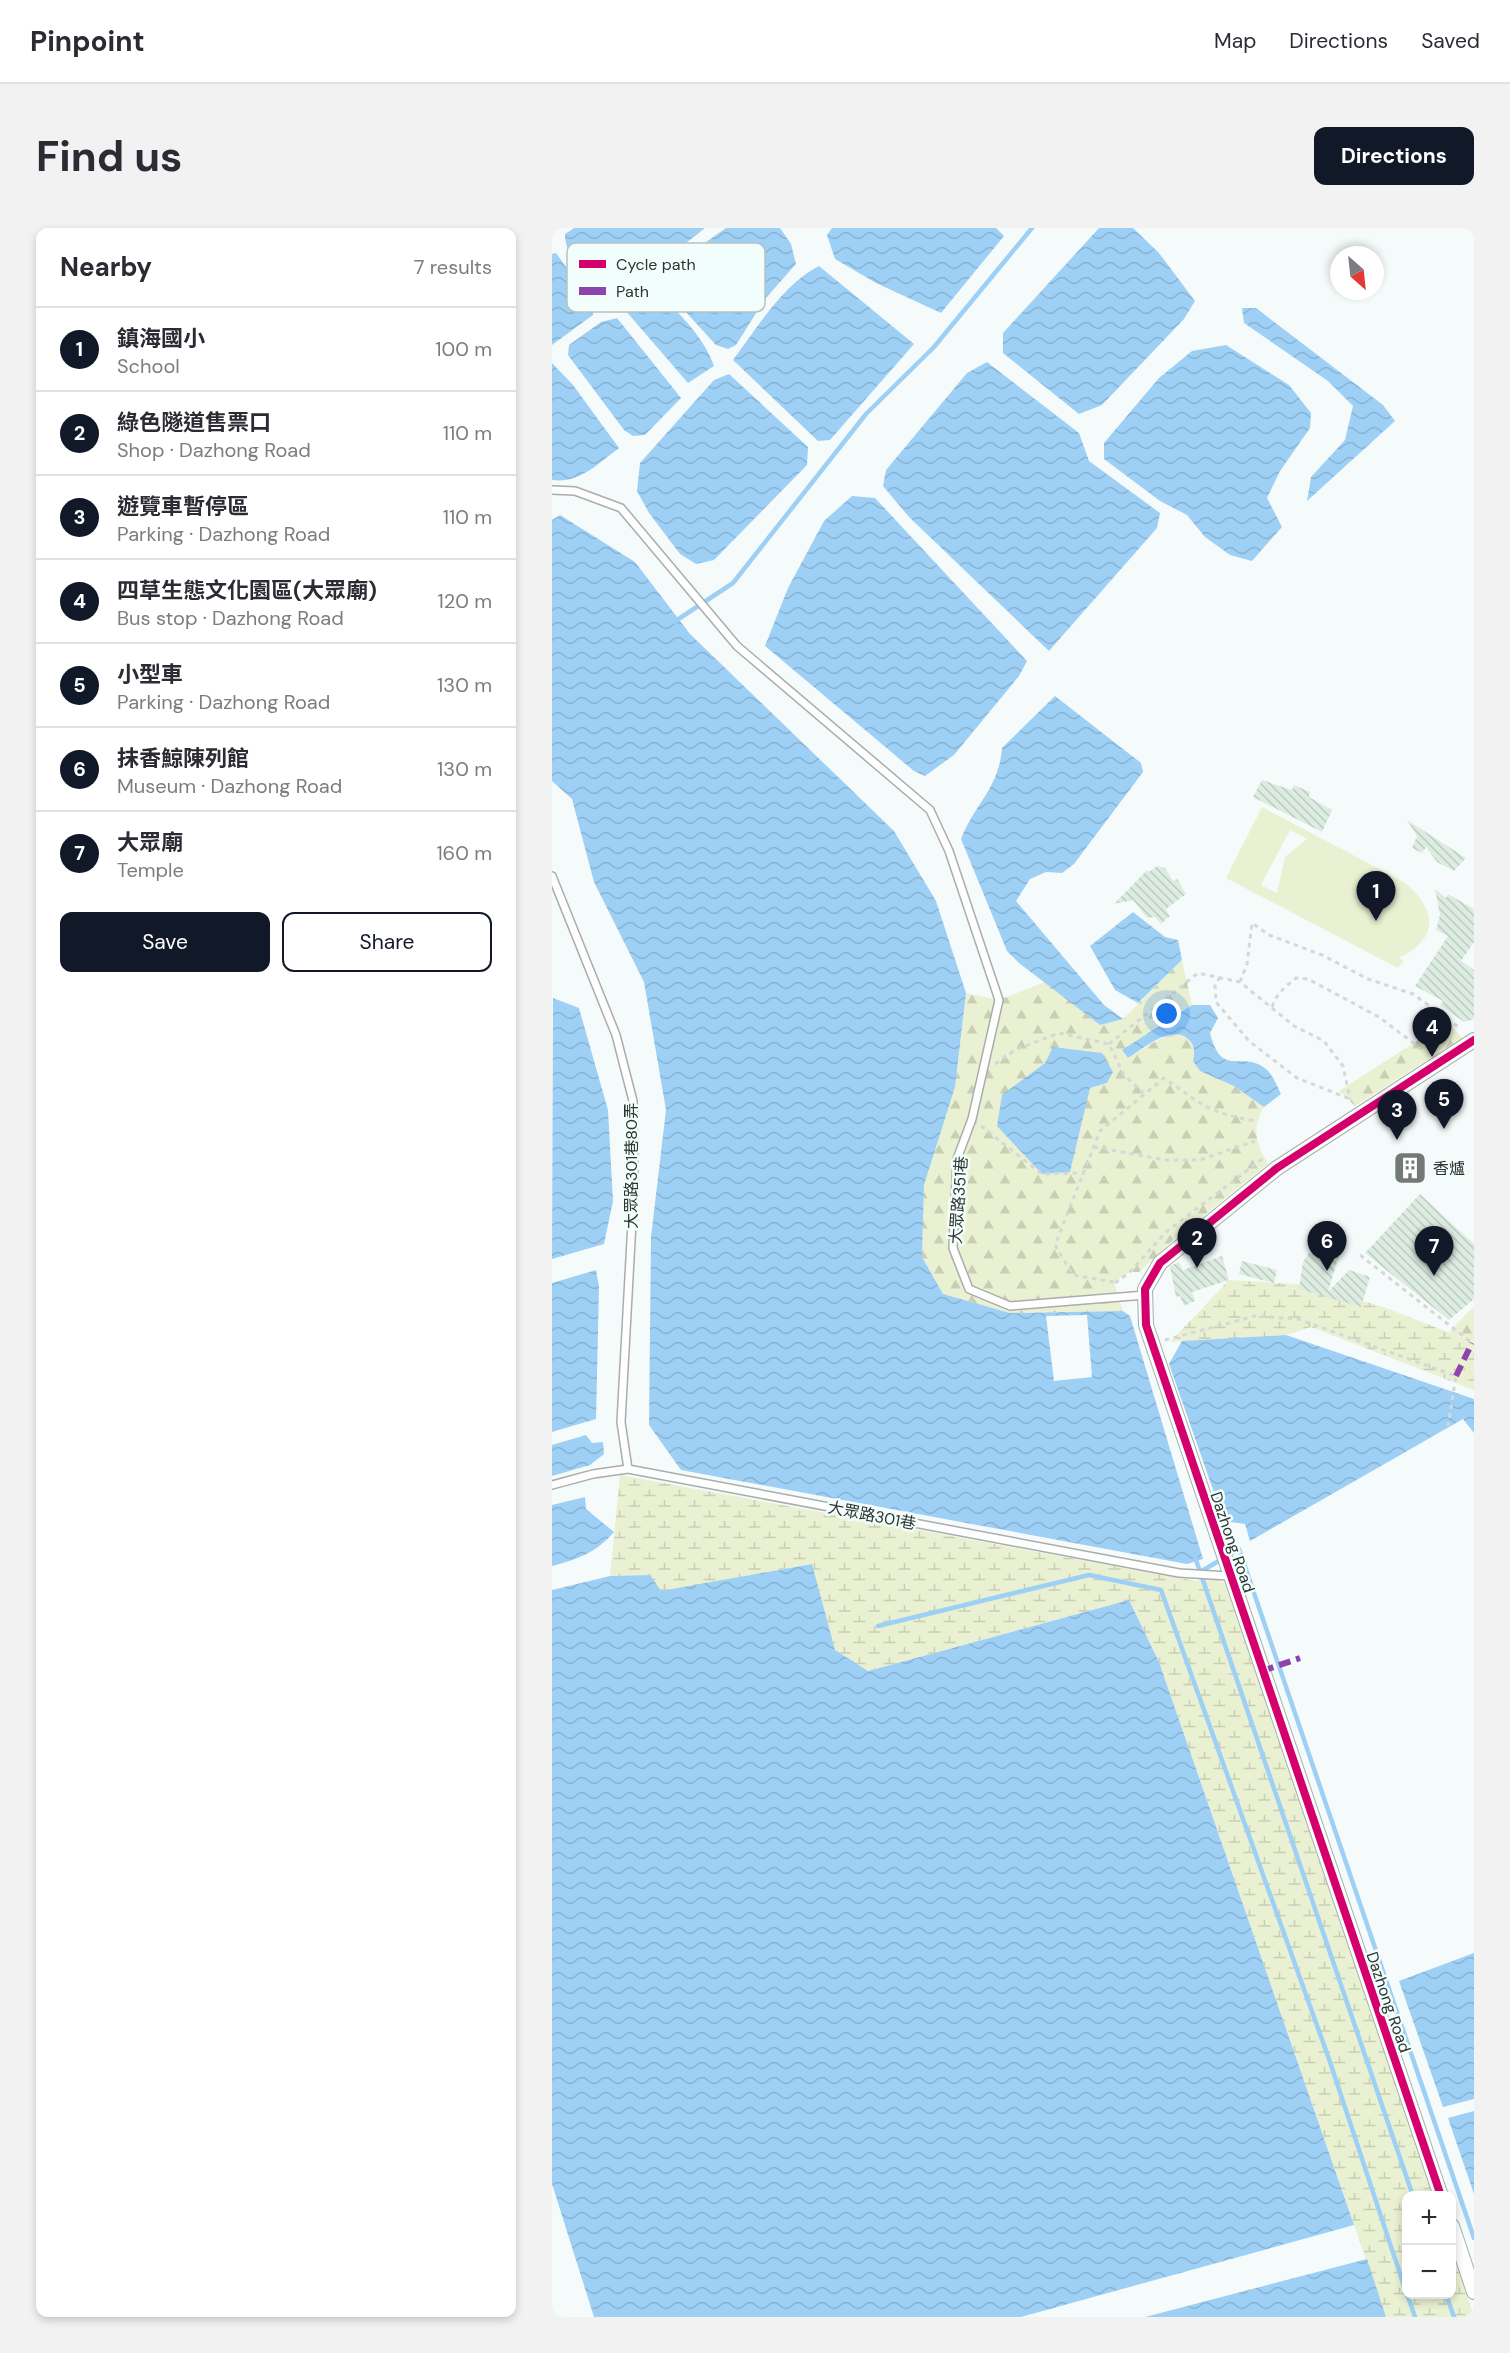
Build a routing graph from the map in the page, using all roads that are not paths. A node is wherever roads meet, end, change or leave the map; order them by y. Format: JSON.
{"nodes":[{"id":1,"x":552,"y":490,"type":"edge"},
{"id":2,"x":552,"y":876,"type":"edge"},
{"id":3,"x":1474,"y":1040,"type":"edge"},
{"id":4,"x":1145,"y":1295,"type":"junction"},
{"id":5,"x":628,"y":1470,"type":"junction"},
{"id":6,"x":552,"y":1485,"type":"edge"},
{"id":7,"x":1229,"y":1576,"type":"junction"},
{"id":8,"x":1439,"y":2191,"type":"edge"},
{"id":9,"x":1456,"y":2238,"type":"edge"},
{"id":10,"x":1474,"y":2292,"type":"edge"}],
"edges":[{"from":1,"to":4,"type":"lane","name":"大眾路351巷"},
{"from":2,"to":5,"type":"lane","name":"大眾路301巷80弄"},
{"from":3,"to":4,"type":"street","name":"Dazhong Road"},
{"from":4,"to":7,"type":"street","name":"Dazhong Road"},
{"from":5,"to":6,"type":"lane","name":"大眾路301巷"},
{"from":5,"to":7,"type":"lane","name":"大眾路301巷"},
{"from":7,"to":8,"type":"street","name":"Dazhong Road"},
{"from":9,"to":10,"type":"street"}]}
